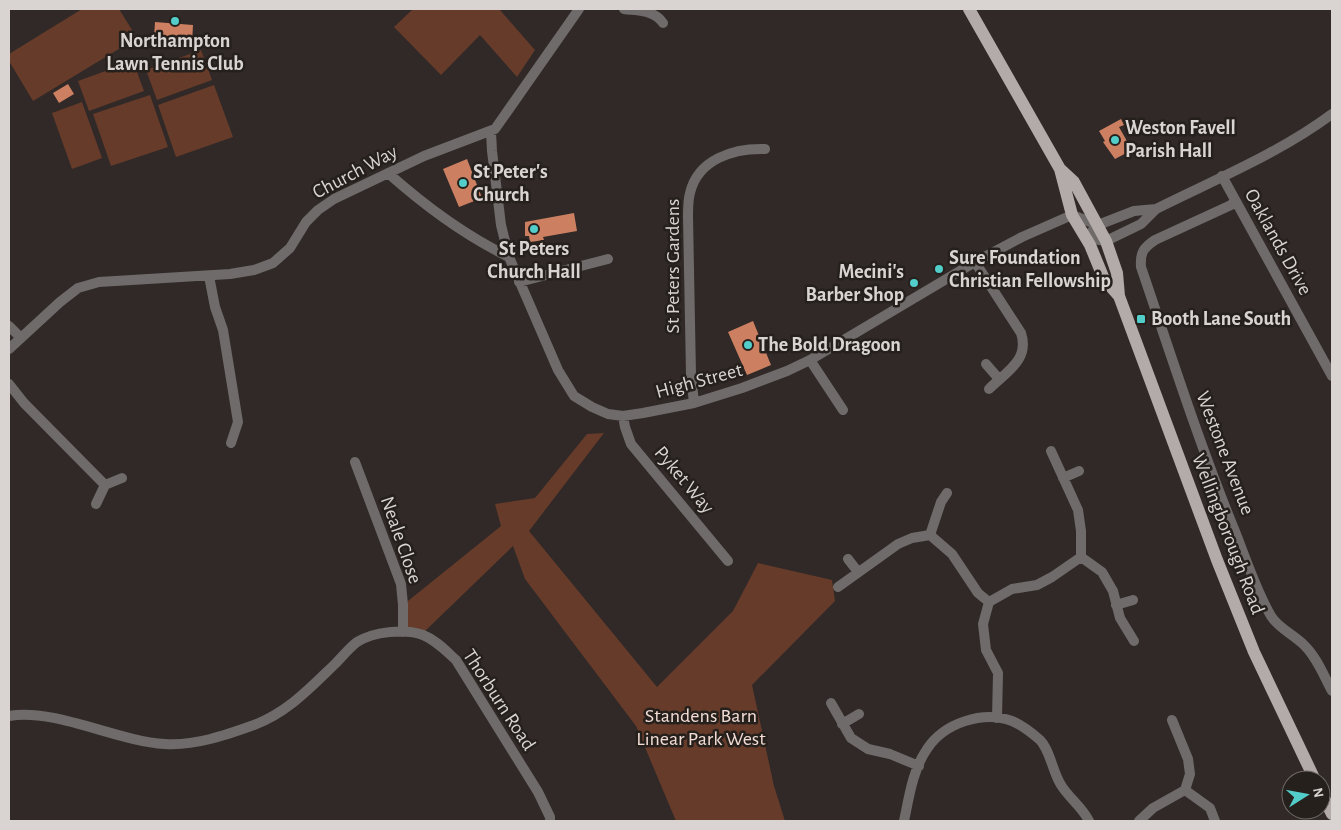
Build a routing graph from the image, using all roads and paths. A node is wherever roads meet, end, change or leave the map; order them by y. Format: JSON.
{"nodes":[{"id":1,"x":579,"y":9,"type":"edge"},
{"id":2,"x":624,"y":9,"type":"edge"},
{"id":3,"x":969,"y":9,"type":"edge"},
{"id":4,"x":663,"y":22,"type":"dead end"},
{"id":5,"x":1332,"y":114,"type":"edge"},
{"id":6,"x":491,"y":132,"type":"junction"},
{"id":7,"x":765,"y":150,"type":"dead end"},
{"id":8,"x":1060,"y":169,"type":"junction"},
{"id":9,"x":388,"y":173,"type":"junction"},
{"id":10,"x":1222,"y":176,"type":"junction"},
{"id":11,"x":1236,"y":201,"type":"junction"},
{"id":12,"x":1156,"y":208,"type":"junction"},
{"id":13,"x":1072,"y":215,"type":"junction"},
{"id":14,"x":1098,"y":225,"type":"junction"},
{"id":15,"x":1086,"y":238,"type":"junction"},
{"id":16,"x":1106,"y":240,"type":"junction"},
{"id":17,"x":509,"y":257,"type":"junction"},
{"id":18,"x":608,"y":259,"type":"dead end"},
{"id":19,"x":975,"y":262,"type":"junction"},
{"id":20,"x":209,"y":276,"type":"junction"},
{"id":21,"x":519,"y":282,"type":"junction"},
{"id":22,"x":1119,"y":296,"type":"junction"},
{"id":23,"x":9,"y":326,"type":"edge"},
{"id":24,"x":20,"y":337,"type":"junction"},
{"id":25,"x":9,"y":349,"type":"edge"},
{"id":26,"x":810,"y":360,"type":"junction"},
{"id":27,"x":986,"y":364,"type":"dead end"},
{"id":28,"x":1332,"y":376,"type":"edge"},
{"id":29,"x":999,"y":379,"type":"junction"},
{"id":30,"x":9,"y":384,"type":"edge"},
{"id":31,"x":989,"y":389,"type":"dead end"},
{"id":32,"x":694,"y":403,"type":"junction"},
{"id":33,"x":843,"y":410,"type":"dead end"},
{"id":34,"x":623,"y":416,"type":"junction"},
{"id":35,"x":231,"y":443,"type":"dead end"},
{"id":36,"x":1051,"y":451,"type":"dead end"},
{"id":37,"x":355,"y":462,"type":"dead end"},
{"id":38,"x":1079,"y":471,"type":"dead end"},
{"id":39,"x":122,"y":478,"type":"dead end"},
{"id":40,"x":1063,"y":478,"type":"junction"},
{"id":41,"x":105,"y":485,"type":"junction"},
{"id":42,"x":947,"y":493,"type":"dead end"},
{"id":43,"x":96,"y":504,"type":"dead end"},
{"id":44,"x":930,"y":535,"type":"junction"},
{"id":45,"x":1082,"y":557,"type":"junction"},
{"id":46,"x":848,"y":559,"type":"dead end"},
{"id":47,"x":728,"y":561,"type":"dead end"},
{"id":48,"x":858,"y":572,"type":"junction"},
{"id":49,"x":838,"y":586,"type":"dead end"},
{"id":50,"x":1133,"y":600,"type":"dead end"},
{"id":51,"x":989,"y":602,"type":"junction"},
{"id":52,"x":1116,"y":605,"type":"junction"},
{"id":53,"x":403,"y":632,"type":"junction"},
{"id":54,"x":1134,"y":641,"type":"dead end"},
{"id":55,"x":1332,"y":691,"type":"edge"},
{"id":56,"x":831,"y":703,"type":"dead end"},
{"id":57,"x":859,"y":714,"type":"dead end"},
{"id":58,"x":9,"y":716,"type":"edge"},
{"id":59,"x":997,"y":718,"type":"junction"},
{"id":60,"x":1172,"y":720,"type":"dead end"},
{"id":61,"x":842,"y":724,"type":"junction"},
{"id":62,"x":919,"y":766,"type":"junction"},
{"id":63,"x":1310,"y":770,"type":"edge"},
{"id":64,"x":1185,"y":790,"type":"junction"},
{"id":65,"x":550,"y":821,"type":"edge"},
{"id":66,"x":904,"y":821,"type":"edge"},
{"id":67,"x":1089,"y":821,"type":"edge"},
{"id":68,"x":1139,"y":821,"type":"edge"},
{"id":69,"x":1215,"y":821,"type":"edge"}],
"edges":[{"from":1,"to":6,"type":"street"},
{"from":2,"to":4,"type":"street"},
{"from":3,"to":8,"type":"main road","name":"Wellingborough Road"},
{"from":5,"to":10,"type":"street"},
{"from":6,"to":9,"type":"street","name":"Church Way"},
{"from":6,"to":17,"type":"street","name":"High Street"},
{"from":7,"to":32,"type":"street","name":"St Peters Gardens"},
{"from":8,"to":13,"type":"main road","name":"Wellingborough Road"},
{"from":8,"to":14,"type":"main road","name":"Wellingborough Road"},
{"from":9,"to":17,"type":"street"},
{"from":9,"to":20,"type":"street","name":"Church Way"},
{"from":10,"to":11,"type":"street","name":"Oaklands Drive"},
{"from":10,"to":12,"type":"street"},
{"from":11,"to":28,"type":"street","name":"Oaklands Drive"},
{"from":11,"to":55,"type":"street","name":"Westone Avenue"},
{"from":12,"to":14,"type":"street"},
{"from":12,"to":16,"type":"street"},
{"from":13,"to":14,"type":"street"},
{"from":13,"to":15,"type":"main road","name":"Wellingborough Road"},
{"from":13,"to":19,"type":"street","name":"High Street"},
{"from":14,"to":15,"type":"street"},
{"from":14,"to":16,"type":"main road","name":"Wellingborough Road"},
{"from":15,"to":16,"type":"street"},
{"from":15,"to":22,"type":"main road","name":"Wellingborough Road"},
{"from":16,"to":22,"type":"main road","name":"Wellingborough Road"},
{"from":17,"to":21,"type":"street","name":"High Street"},
{"from":18,"to":21,"type":"street"},
{"from":19,"to":26,"type":"street","name":"High Street"},
{"from":19,"to":29,"type":"street"},
{"from":20,"to":24,"type":"street","name":"Church Way"},
{"from":20,"to":35,"type":"street"},
{"from":21,"to":34,"type":"street","name":"High Street"},
{"from":22,"to":63,"type":"main road","name":"Wellingborough Road"},
{"from":23,"to":24,"type":"street"},
{"from":24,"to":25,"type":"street","name":"Church Way"},
{"from":26,"to":32,"type":"street","name":"High Street"},
{"from":26,"to":33,"type":"street"},
{"from":27,"to":29,"type":"street"},
{"from":29,"to":31,"type":"street"},
{"from":30,"to":41,"type":"street"},
{"from":32,"to":34,"type":"street","name":"High Street"},
{"from":34,"to":47,"type":"street","name":"Pyket Way"},
{"from":36,"to":40,"type":"street"},
{"from":37,"to":53,"type":"street","name":"Neale Close"},
{"from":38,"to":40,"type":"street"},
{"from":39,"to":41,"type":"street"},
{"from":40,"to":45,"type":"street"},
{"from":41,"to":43,"type":"street"},
{"from":42,"to":44,"type":"street"},
{"from":44,"to":48,"type":"street"},
{"from":44,"to":51,"type":"street"},
{"from":45,"to":51,"type":"street"},
{"from":45,"to":52,"type":"street"},
{"from":46,"to":48,"type":"street"},
{"from":48,"to":49,"type":"street"},
{"from":50,"to":52,"type":"street"},
{"from":51,"to":59,"type":"street"},
{"from":52,"to":54,"type":"street"},
{"from":53,"to":58,"type":"street","name":"Thorburn Road"},
{"from":53,"to":65,"type":"street","name":"Thorburn Road"},
{"from":56,"to":61,"type":"street"},
{"from":57,"to":61,"type":"street"},
{"from":59,"to":62,"type":"street"},
{"from":59,"to":67,"type":"street"},
{"from":60,"to":64,"type":"street"},
{"from":61,"to":62,"type":"street"},
{"from":62,"to":66,"type":"street"},
{"from":64,"to":68,"type":"street"},
{"from":64,"to":69,"type":"street"}]}
